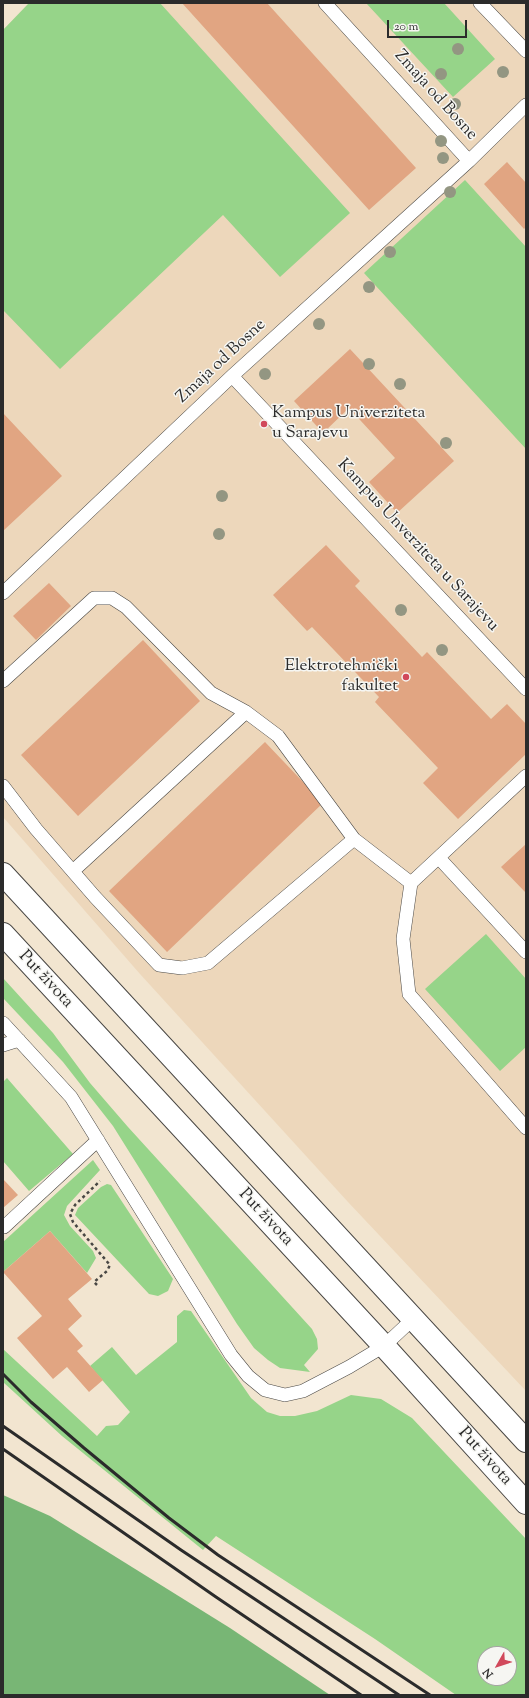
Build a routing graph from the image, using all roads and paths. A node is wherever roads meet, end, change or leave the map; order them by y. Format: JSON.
{"nodes":[{"id":1,"x":325,"y":3,"type":"edge"},
{"id":2,"x":480,"y":3,"type":"edge"},
{"id":3,"x":526,"y":51,"type":"edge"},
{"id":4,"x":526,"y":105,"type":"edge"},
{"id":5,"x":469,"y":160,"type":"junction"},
{"id":6,"x":232,"y":376,"type":"junction"},
{"id":7,"x":3,"y":593,"type":"edge"},
{"id":8,"x":3,"y":681,"type":"edge"},
{"id":9,"x":526,"y":689,"type":"edge"},
{"id":10,"x":246,"y":712,"type":"junction"},
{"id":11,"x":526,"y":776,"type":"edge"},
{"id":12,"x":3,"y":786,"type":"edge"},
{"id":13,"x":354,"y":839,"type":"junction"},
{"id":14,"x":439,"y":858,"type":"junction"},
{"id":15,"x":73,"y":871,"type":"junction"},
{"id":16,"x":3,"y":874,"type":"edge"},
{"id":17,"x":411,"y":883,"type":"junction"},
{"id":18,"x":3,"y":934,"type":"edge"},
{"id":19,"x":526,"y":952,"type":"edge"},
{"id":20,"x":3,"y":1023,"type":"edge"},
{"id":21,"x":19,"y":1040,"type":"junction"},
{"id":22,"x":3,"y":1045,"type":"edge"},
{"id":23,"x":526,"y":1128,"type":"edge"},
{"id":24,"x":98,"y":1140,"type":"junction"},
{"id":25,"x":115,"y":1168,"type":"junction"},
{"id":26,"x":4,"y":1227,"type":"dead end"},
{"id":27,"x":97,"y":1286,"type":"dead end"},
{"id":28,"x":414,"y":1318,"type":"junction"},
{"id":29,"x":384,"y":1346,"type":"junction"},
{"id":30,"x":526,"y":1441,"type":"edge"},
{"id":31,"x":526,"y":1503,"type":"edge"}],
"edges":[{"from":1,"to":5,"type":"lane","name":"Zmaja od Bosne"},
{"from":2,"to":3,"type":"lane"},
{"from":4,"to":5,"type":"lane","name":"Zmaja od Bosne"},
{"from":5,"to":6,"type":"lane","name":"Zmaja od Bosne"},
{"from":6,"to":7,"type":"lane","name":"Zmaja od Bosne"},
{"from":6,"to":9,"type":"lane","name":"Kampus Unverziteta u Sarajevu"},
{"from":8,"to":10,"type":"lane"},
{"from":10,"to":13,"type":"lane"},
{"from":10,"to":15,"type":"lane"},
{"from":11,"to":14,"type":"lane"},
{"from":12,"to":15,"type":"lane"},
{"from":13,"to":15,"type":"lane"},
{"from":13,"to":17,"type":"lane"},
{"from":14,"to":17,"type":"lane"},
{"from":14,"to":19,"type":"lane"},
{"from":16,"to":28,"type":"street"},
{"from":17,"to":23,"type":"lane"},
{"from":18,"to":29,"type":"street","name":"Put života"},
{"from":20,"to":21,"type":"lane"},
{"from":21,"to":22,"type":"lane"},
{"from":21,"to":24,"type":"lane"},
{"from":24,"to":25,"type":"lane"},
{"from":24,"to":26,"type":"lane"},
{"from":25,"to":27,"type":"path"},
{"from":25,"to":29,"type":"lane"},
{"from":28,"to":29,"type":"lane"},
{"from":28,"to":30,"type":"street"},
{"from":29,"to":31,"type":"street","name":"Put života"}]}
